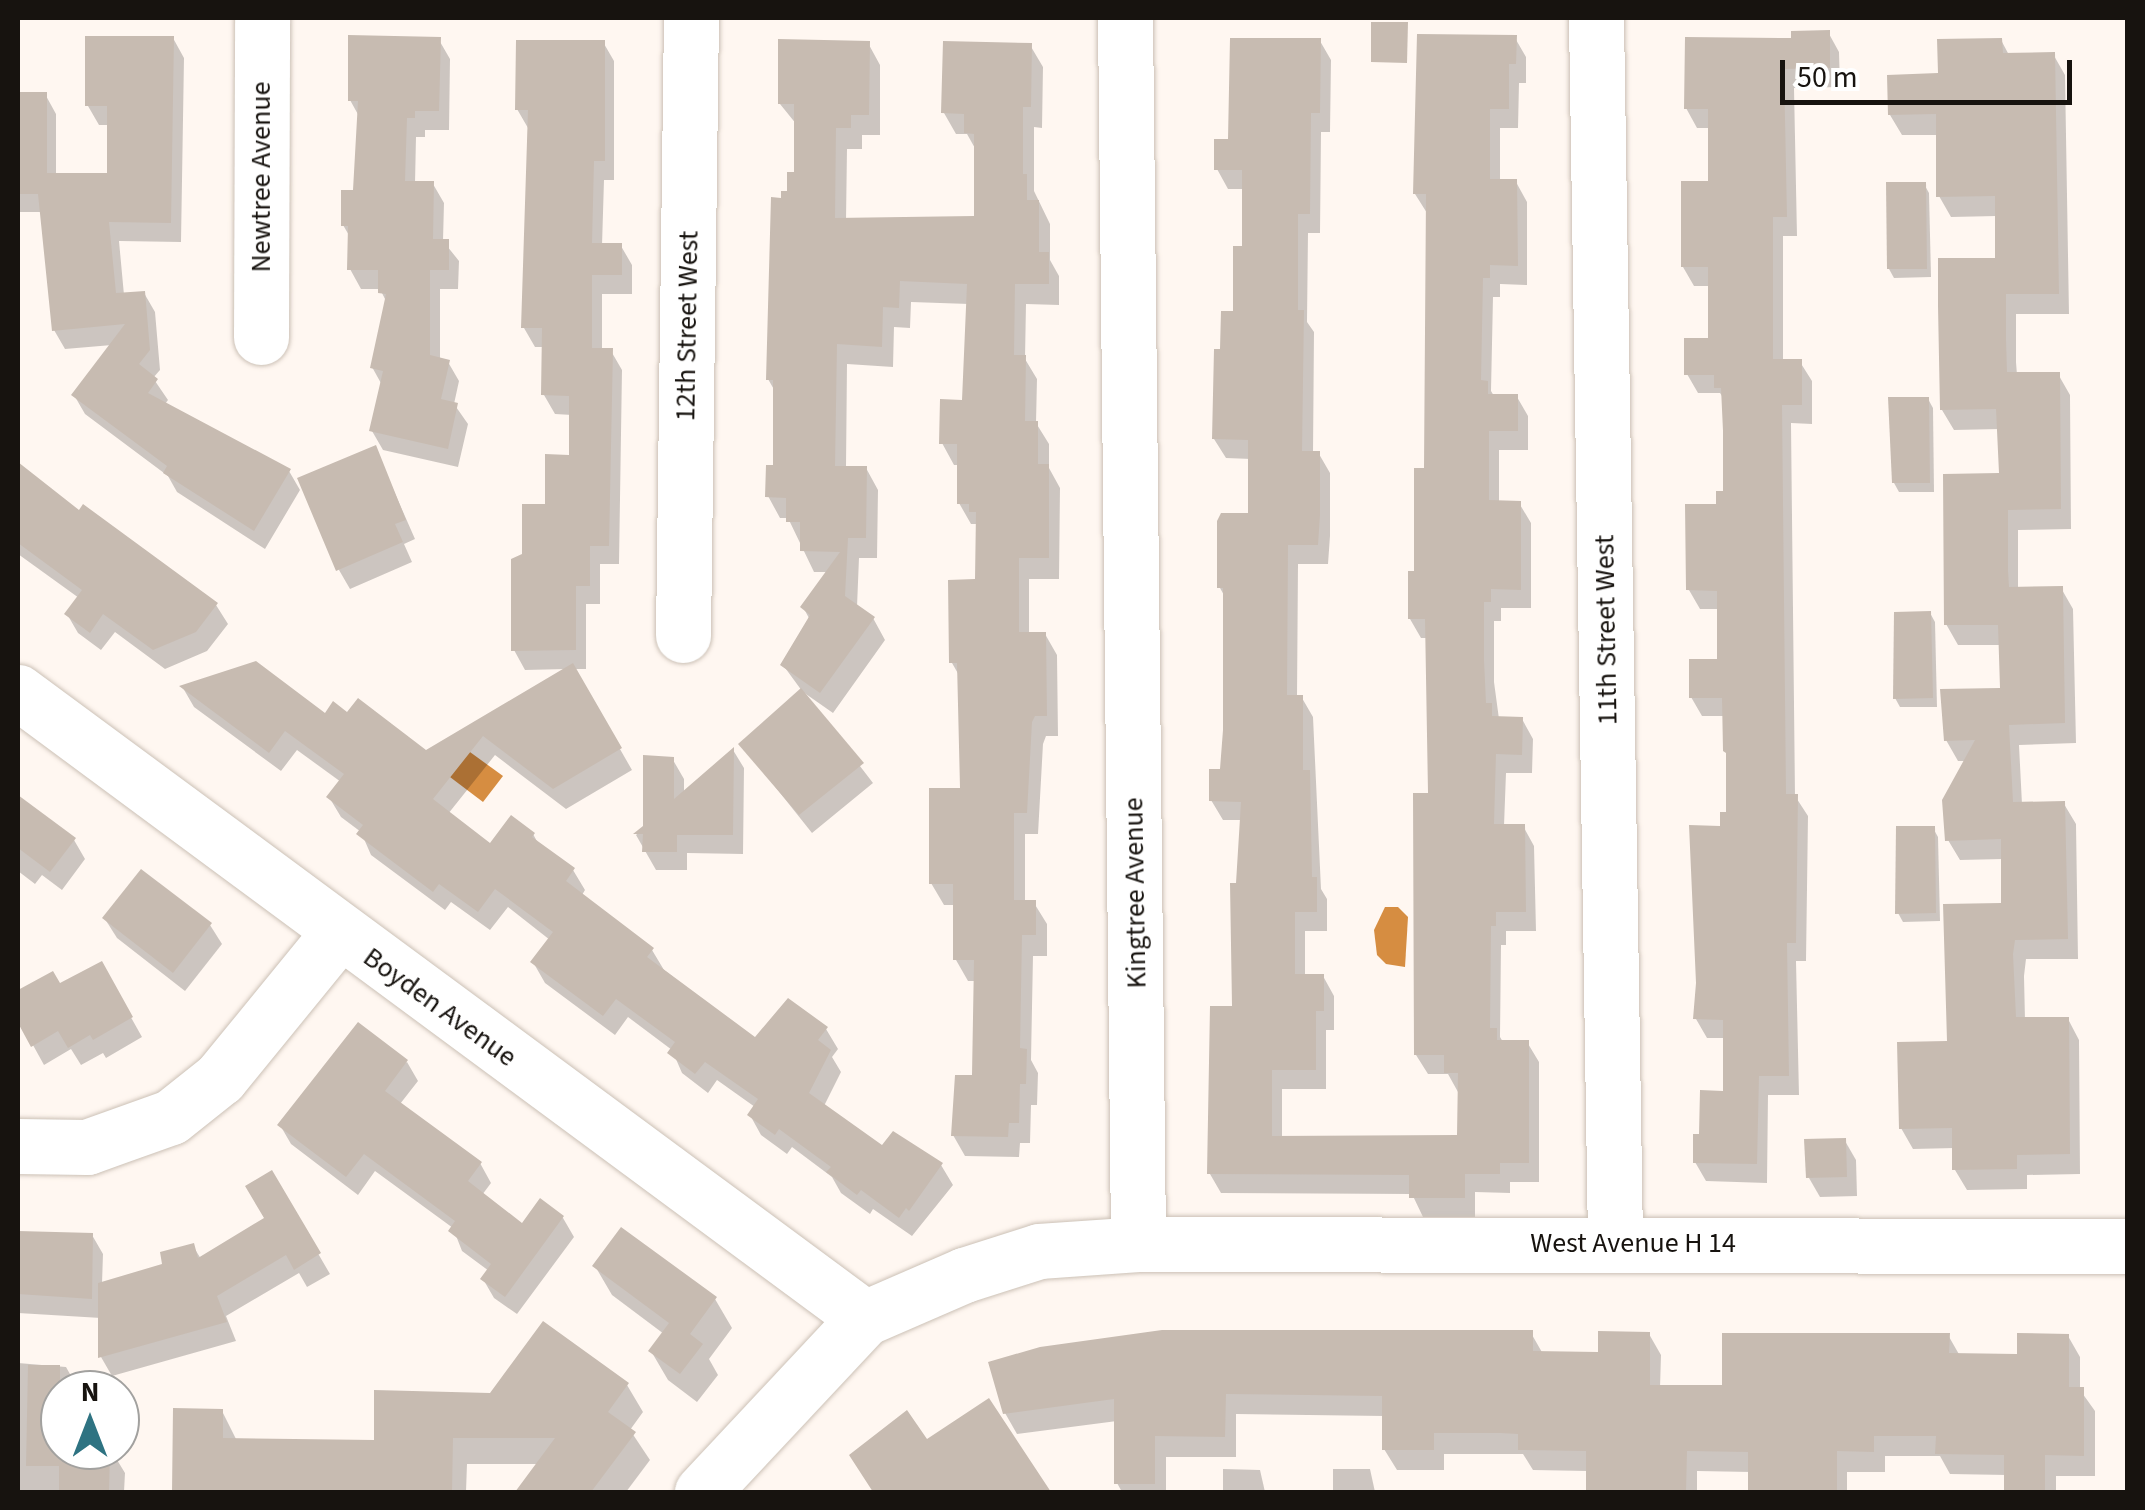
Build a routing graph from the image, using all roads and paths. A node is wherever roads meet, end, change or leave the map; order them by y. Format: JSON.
{"nodes":[{"id":1,"x":262,"y":18,"type":"edge"},
{"id":2,"x":691,"y":18,"type":"edge"},
{"id":3,"x":1125,"y":18,"type":"edge"},
{"id":4,"x":1596,"y":18,"type":"edge"},
{"id":5,"x":260,"y":336,"type":"dead end"},
{"id":6,"x":682,"y":635,"type":"dead end"},
{"id":7,"x":18,"y":692,"type":"edge"},
{"id":8,"x":339,"y":932,"type":"junction"},
{"id":9,"x":18,"y":1146,"type":"edge"},
{"id":10,"x":1615,"y":1243,"type":"junction"},
{"id":11,"x":1138,"y":1244,"type":"junction"},
{"id":12,"x":2128,"y":1246,"type":"edge"},
{"id":13,"x":865,"y":1318,"type":"junction"},
{"id":14,"x":702,"y":1492,"type":"edge"}],
"edges":[{"from":1,"to":5,"type":"street","name":"Newtree Avenue"},
{"from":2,"to":6,"type":"street","name":"12th Street West"},
{"from":3,"to":11,"type":"street","name":"Kingtree Avenue"},
{"from":4,"to":10,"type":"street","name":"11th Street West"},
{"from":7,"to":8,"type":"street","name":"Boyden Avenue"},
{"from":8,"to":9,"type":"street"},
{"from":8,"to":13,"type":"street","name":"Boyden Avenue"},
{"from":10,"to":11,"type":"street","name":"West Avenue H 14"},
{"from":10,"to":12,"type":"street","name":"West Avenue H 14"},
{"from":11,"to":13,"type":"street"},
{"from":13,"to":14,"type":"street"}]}
